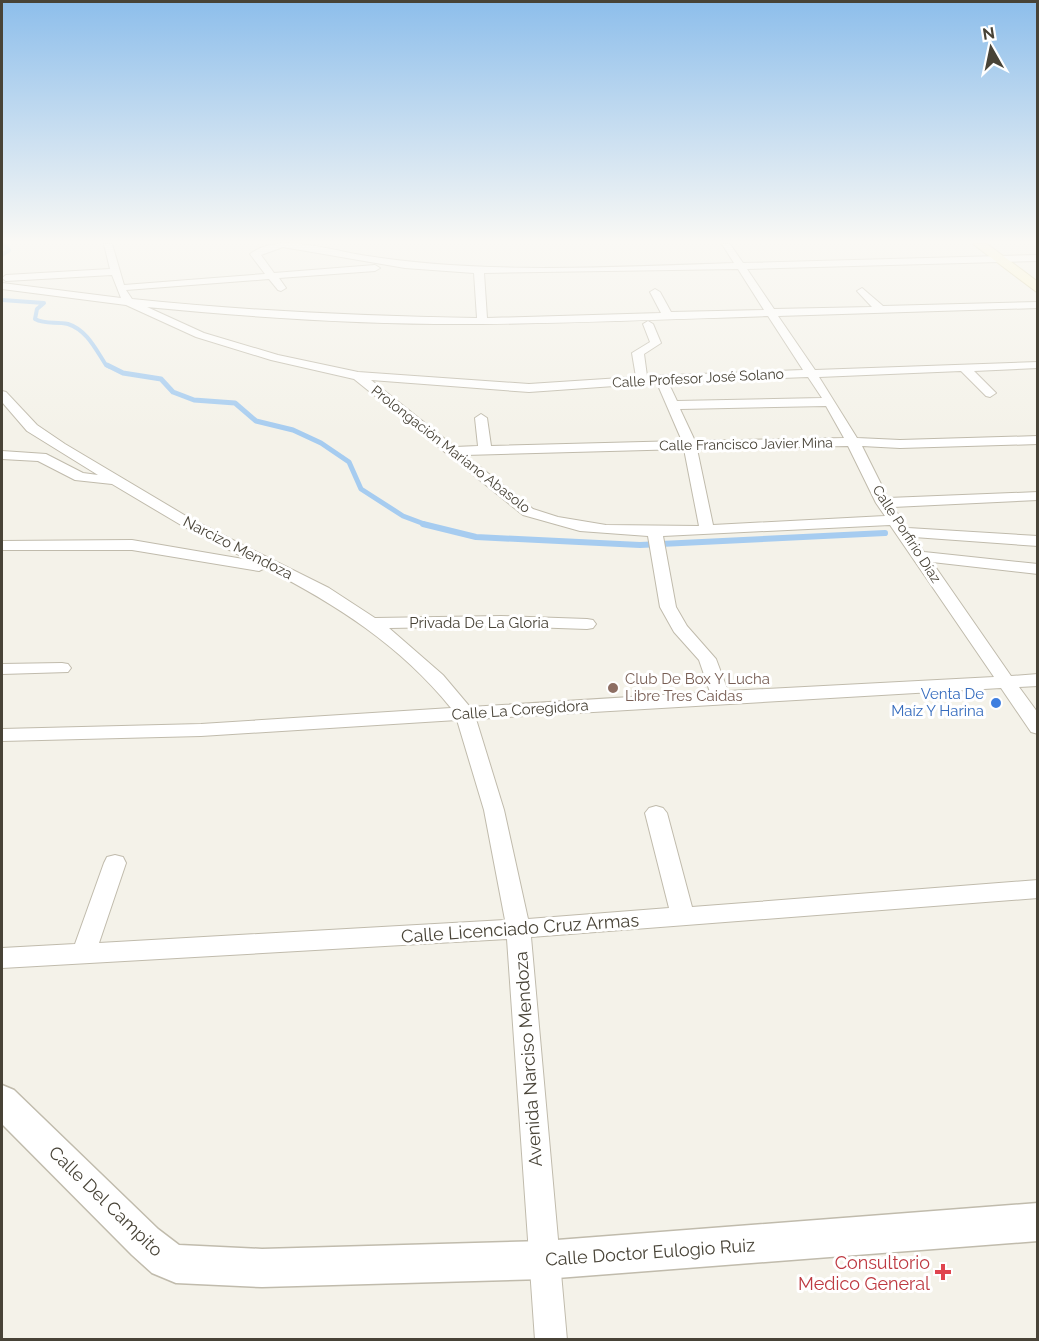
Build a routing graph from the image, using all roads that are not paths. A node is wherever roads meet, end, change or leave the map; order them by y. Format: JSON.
{"nodes":[{"id":1,"x":138,"y":307,"type":"edge"},
{"id":2,"x":164,"y":307,"type":"edge"},
{"id":3,"x":481,"y":307,"type":"edge"},
{"id":4,"x":663,"y":307,"type":"edge"},
{"id":5,"x":767,"y":307,"type":"edge"},
{"id":6,"x":878,"y":307,"type":"edge"},
{"id":7,"x":976,"y":307,"type":"edge"},
{"id":8,"x":880,"y":309,"type":"junction"},
{"id":9,"x":770,"y":312,"type":"junction"},
{"id":10,"x":667,"y":315,"type":"junction"},
{"id":11,"x":482,"y":321,"type":"junction"},
{"id":12,"x":648,"y":324,"type":"dead end"},
{"id":13,"x":1038,"y":365,"type":"edge"},
{"id":14,"x":963,"y":367,"type":"junction"},
{"id":15,"x":811,"y":373,"type":"junction"},
{"id":16,"x":358,"y":376,"type":"junction"},
{"id":17,"x":662,"y":379,"type":"junction"},
{"id":18,"x":642,"y":380,"type":"junction"},
{"id":19,"x":990,"y":393,"type":"dead end"},
{"id":20,"x":2,"y":395,"type":"edge"},
{"id":21,"x":830,"y":402,"type":"junction"},
{"id":22,"x":675,"y":405,"type":"junction"},
{"id":23,"x":11,"y":410,"type":"edge"},
{"id":24,"x":481,"y":418,"type":"dead end"},
{"id":25,"x":2,"y":419,"type":"edge"},
{"id":26,"x":1038,"y":440,"type":"edge"},
{"id":27,"x":853,"y":442,"type":"junction"},
{"id":28,"x":690,"y":444,"type":"junction"},
{"id":29,"x":455,"y":451,"type":"junction"},
{"id":30,"x":485,"y":451,"type":"junction"},
{"id":31,"x":2,"y":455,"type":"edge"},
{"id":32,"x":116,"y":482,"type":"junction"},
{"id":33,"x":1038,"y":496,"type":"edge"},
{"id":34,"x":883,"y":503,"type":"junction"},
{"id":35,"x":899,"y":526,"type":"junction"},
{"id":36,"x":707,"y":530,"type":"junction"},
{"id":37,"x":656,"y":536,"type":"junction"},
{"id":38,"x":1007,"y":539,"type":"junction"},
{"id":39,"x":1038,"y":541,"type":"edge"},
{"id":40,"x":2,"y":546,"type":"edge"},
{"id":41,"x":1038,"y":555,"type":"edge"},
{"id":42,"x":920,"y":556,"type":"junction"},
{"id":43,"x":1038,"y":569,"type":"edge"},
{"id":44,"x":278,"y":570,"type":"junction"},
{"id":45,"x":371,"y":622,"type":"junction"},
{"id":46,"x":586,"y":624,"type":"dead end"},
{"id":47,"x":62,"y":668,"type":"dead end"},
{"id":48,"x":2,"y":669,"type":"edge"},
{"id":49,"x":1038,"y":680,"type":"edge"},
{"id":50,"x":1006,"y":682,"type":"junction"},
{"id":51,"x":721,"y":697,"type":"junction"},
{"id":52,"x":465,"y":713,"type":"junction"},
{"id":53,"x":1038,"y":728,"type":"edge"},
{"id":54,"x":2,"y":735,"type":"edge"},
{"id":55,"x":656,"y":813,"type":"dead end"},
{"id":56,"x":115,"y":863,"type":"dead end"},
{"id":57,"x":1038,"y":889,"type":"edge"},
{"id":58,"x":683,"y":916,"type":"junction"},
{"id":59,"x":518,"y":929,"type":"junction"},
{"id":60,"x":83,"y":955,"type":"junction"},
{"id":61,"x":2,"y":958,"type":"edge"},
{"id":62,"x":2,"y":1101,"type":"edge"},
{"id":63,"x":1038,"y":1222,"type":"edge"},
{"id":64,"x":544,"y":1260,"type":"junction"},
{"id":65,"x":262,"y":1268,"type":"joint"},
{"id":66,"x":551,"y":1340,"type":"edge"}],
"edges":[{"from":1,"to":16,"type":"street","name":"Prolongación Mariano Abasolo"},
{"from":2,"to":11,"type":"street"},
{"from":3,"to":11,"type":"street"},
{"from":4,"to":10,"type":"street"},
{"from":5,"to":9,"type":"street","name":"Calle Porfirio Díaz"},
{"from":6,"to":8,"type":"street"},
{"from":7,"to":8,"type":"street"},
{"from":8,"to":9,"type":"street"},
{"from":9,"to":10,"type":"street"},
{"from":9,"to":15,"type":"street","name":"Calle Porfirio Díaz"},
{"from":10,"to":11,"type":"street"},
{"from":12,"to":18,"type":"street"},
{"from":13,"to":14,"type":"street","name":"Calle Profesor José Solano"},
{"from":14,"to":15,"type":"street","name":"Calle Profesor José Solano"},
{"from":14,"to":19,"type":"street"},
{"from":15,"to":17,"type":"street","name":"Calle Profesor José Solano"},
{"from":15,"to":21,"type":"street","name":"Calle Porfirio Díaz"},
{"from":16,"to":18,"type":"street","name":"Calle Profesor José Solano"},
{"from":16,"to":29,"type":"street","name":"Prolongación Mariano Abasolo"},
{"from":17,"to":18,"type":"street","name":"Calle Profesor José Solano"},
{"from":17,"to":22,"type":"street"},
{"from":20,"to":23,"type":"street","name":"Narcizo Mendoza"},
{"from":21,"to":22,"type":"street"},
{"from":21,"to":27,"type":"street","name":"Calle Porfirio Díaz"},
{"from":22,"to":28,"type":"street"},
{"from":23,"to":25,"type":"street"},
{"from":23,"to":32,"type":"street","name":"Narcizo Mendoza"},
{"from":24,"to":30,"type":"street"},
{"from":26,"to":27,"type":"street","name":"Calle Francisco Javier Mina"},
{"from":27,"to":28,"type":"street","name":"Calle Francisco Javier Mina"},
{"from":27,"to":34,"type":"street","name":"Calle Porfirio Díaz"},
{"from":28,"to":30,"type":"street","name":"Calle Francisco Javier Mina"},
{"from":28,"to":36,"type":"street"},
{"from":29,"to":30,"type":"street","name":"Calle Francisco Javier Mina"},
{"from":29,"to":37,"type":"street","name":"Prolongación Mariano Abasolo"},
{"from":31,"to":32,"type":"street"},
{"from":32,"to":44,"type":"street","name":"Narcizo Mendoza"},
{"from":33,"to":34,"type":"street"},
{"from":34,"to":35,"type":"street","name":"Calle Porfirio Díaz"},
{"from":35,"to":36,"type":"street","name":"Prolongación Mariano Abasolo"},
{"from":35,"to":38,"type":"street","name":"Prolongación Mariano Abasolo"},
{"from":35,"to":42,"type":"street","name":"Calle Porfirio Díaz"},
{"from":36,"to":37,"type":"street","name":"Prolongación Mariano Abasolo"},
{"from":37,"to":51,"type":"street"},
{"from":38,"to":39,"type":"street","name":"Prolongación Mariano Abasolo"},
{"from":38,"to":41,"type":"street"},
{"from":40,"to":44,"type":"street"},
{"from":42,"to":43,"type":"street"},
{"from":42,"to":50,"type":"street","name":"Calle Porfirio Díaz"},
{"from":44,"to":45,"type":"street","name":"Narcizo Mendoza"},
{"from":45,"to":46,"type":"street","name":"Privada De La Gloria"},
{"from":45,"to":52,"type":"street","name":"Narcizo Mendoza"},
{"from":47,"to":48,"type":"street"},
{"from":49,"to":50,"type":"street","name":"Calle La Coregidora"},
{"from":50,"to":51,"type":"street","name":"Calle La Coregidora"},
{"from":50,"to":53,"type":"street","name":"Calle Porfirio Díaz"},
{"from":51,"to":52,"type":"street","name":"Calle La Coregidora"},
{"from":52,"to":54,"type":"street","name":"Calle La Coregidora"},
{"from":52,"to":59,"type":"street","name":"Avenida Narciso Mendoza"},
{"from":55,"to":58,"type":"street"},
{"from":56,"to":60,"type":"street"},
{"from":57,"to":58,"type":"street","name":"Calle Licenciado Cruz Armas"},
{"from":58,"to":59,"type":"street","name":"Calle Licenciado Cruz Armas"},
{"from":59,"to":60,"type":"street","name":"Calle Licenciado Cruz Armas"},
{"from":59,"to":64,"type":"street","name":"Avenida Narciso Mendoza"},
{"from":60,"to":61,"type":"street","name":"Calle Licenciado Cruz Armas"},
{"from":62,"to":65,"type":"street","name":"Calle Del Campito"},
{"from":63,"to":64,"type":"street","name":"Calle Doctor Eulogio Ruiz"},
{"from":64,"to":65,"type":"street","name":"Calle Doctor Eulogio Ruiz"},
{"from":64,"to":66,"type":"street","name":"Avenida Narciso Mendoza"}]}
